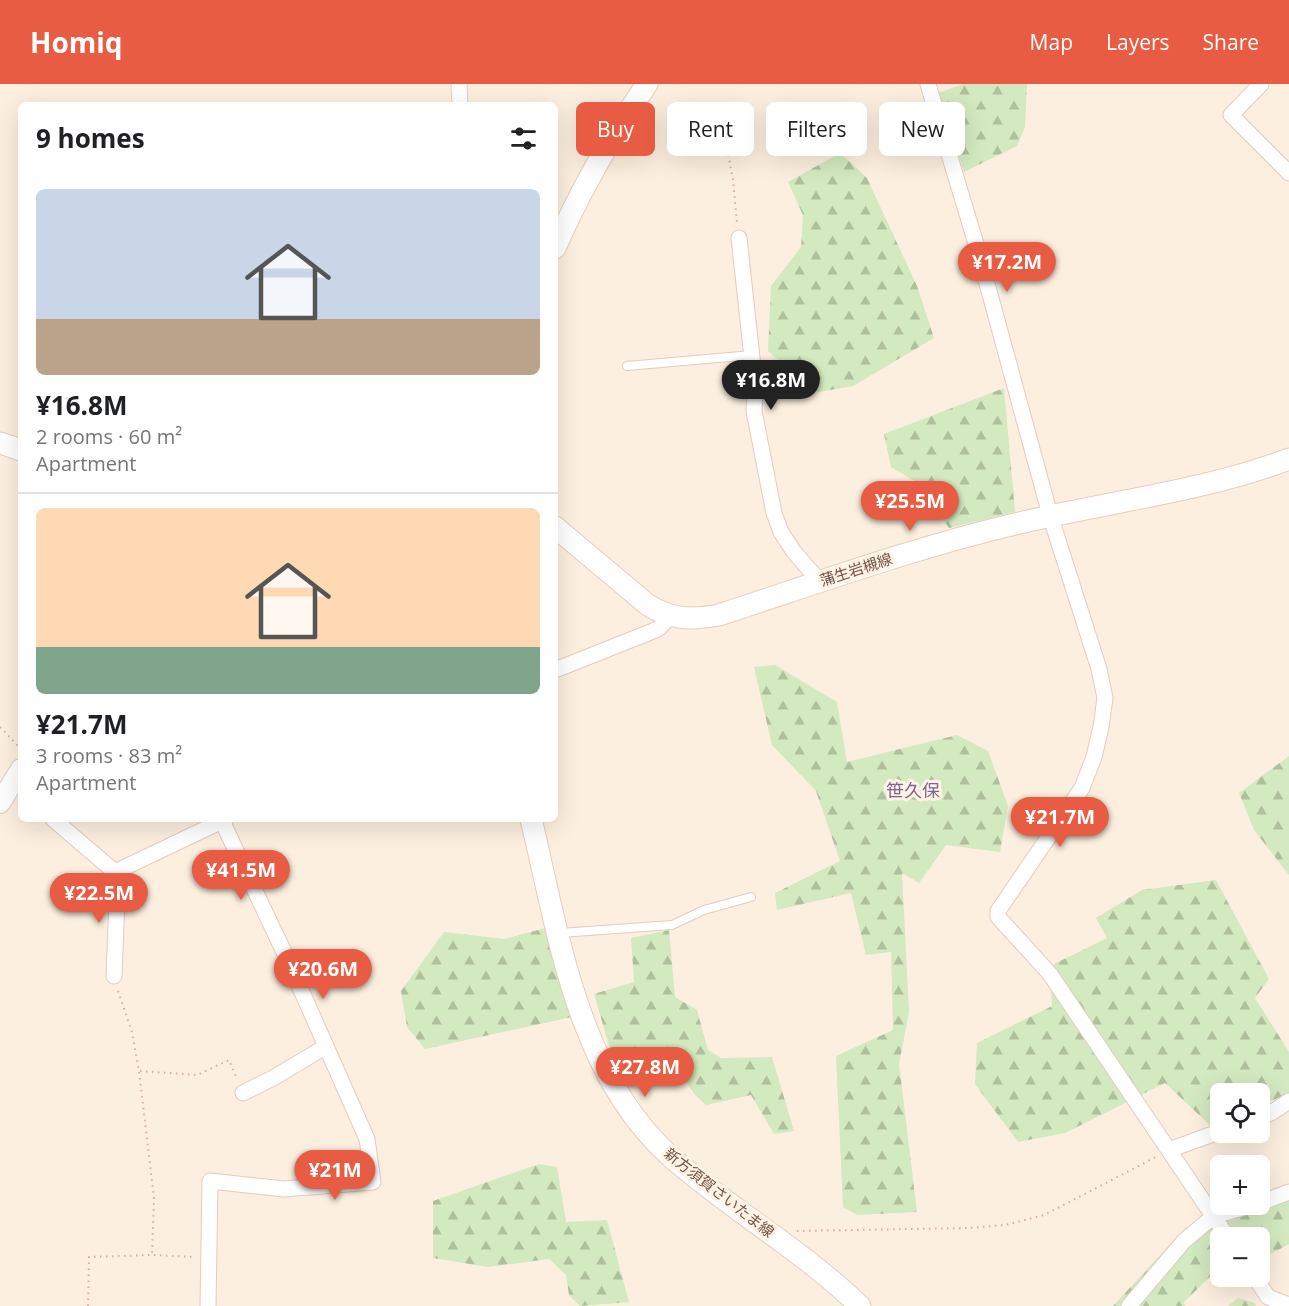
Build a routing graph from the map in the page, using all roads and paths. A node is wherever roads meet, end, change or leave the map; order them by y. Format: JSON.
{"nodes":[{"id":1,"x":459,"y":84,"type":"edge"},
{"id":2,"x":647,"y":84,"type":"edge"},
{"id":3,"x":928,"y":84,"type":"edge"},
{"id":4,"x":1262,"y":84,"type":"edge"},
{"id":5,"x":460,"y":102,"type":"edge"},
{"id":6,"x":728,"y":156,"type":"edge"},
{"id":7,"x":1289,"y":173,"type":"edge"},
{"id":8,"x":739,"y":238,"type":"joint"},
{"id":9,"x":558,"y":242,"type":"edge"},
{"id":10,"x":752,"y":355,"type":"junction"},
{"id":11,"x":627,"y":366,"type":"dead end"},
{"id":12,"x":0,"y":443,"type":"edge"},
{"id":13,"x":18,"y":449,"type":"edge"},
{"id":14,"x":1289,"y":459,"type":"edge"},
{"id":15,"x":1050,"y":515,"type":"junction"},
{"id":16,"x":558,"y":530,"type":"edge"},
{"id":17,"x":820,"y":582,"type":"junction"},
{"id":18,"x":671,"y":616,"type":"junction"},
{"id":19,"x":558,"y":669,"type":"edge"},
{"id":20,"x":0,"y":727,"type":"edge"},
{"id":21,"x":18,"y":746,"type":"edge"},
{"id":22,"x":18,"y":782,"type":"edge"},
{"id":23,"x":0,"y":803,"type":"edge"},
{"id":24,"x":57,"y":822,"type":"edge"},
{"id":25,"x":220,"y":822,"type":"edge"},
{"id":26,"x":225,"y":822,"type":"edge"},
{"id":27,"x":532,"y":822,"type":"edge"},
{"id":28,"x":115,"y":872,"type":"junction"},
{"id":29,"x":751,"y":897,"type":"dead end"},
{"id":30,"x":558,"y":933,"type":"junction"},
{"id":31,"x":114,"y":976,"type":"joint"},
{"id":32,"x":325,"y":1047,"type":"junction"},
{"id":33,"x":139,"y":1071,"type":"junction"},
{"id":34,"x":243,"y":1093,"type":"joint"},
{"id":35,"x":1289,"y":1101,"type":"edge"},
{"id":36,"x":1270,"y":1113,"type":"edge"},
{"id":37,"x":1210,"y":1135,"type":"edge"},
{"id":38,"x":1169,"y":1150,"type":"junction"},
{"id":39,"x":1289,"y":1192,"type":"edge"},
{"id":40,"x":1270,"y":1199,"type":"edge"},
{"id":41,"x":1218,"y":1215,"type":"edge"},
{"id":42,"x":1214,"y":1216,"type":"junction"},
{"id":43,"x":1221,"y":1227,"type":"edge"},
{"id":44,"x":767,"y":1231,"type":"junction"},
{"id":45,"x":152,"y":1255,"type":"junction"},
{"id":46,"x":208,"y":1258,"type":"junction"},
{"id":47,"x":1261,"y":1287,"type":"edge"},
{"id":48,"x":1289,"y":1305,"type":"edge"},
{"id":49,"x":88,"y":1306,"type":"edge"},
{"id":50,"x":208,"y":1306,"type":"edge"},
{"id":51,"x":860,"y":1306,"type":"edge"},
{"id":52,"x":1129,"y":1306,"type":"edge"}],
"edges":[{"from":1,"to":5,"type":"street"},
{"from":2,"to":9,"type":"main road"},
{"from":3,"to":15,"type":"street"},
{"from":4,"to":7,"type":"street"},
{"from":6,"to":8,"type":"path"},
{"from":8,"to":10,"type":"street"},
{"from":10,"to":11,"type":"lane"},
{"from":10,"to":17,"type":"street"},
{"from":12,"to":13,"type":"main road"},
{"from":14,"to":15,"type":"main road","name":"蒲生岩槻線"},
{"from":15,"to":17,"type":"main road","name":"蒲生岩槻線"},
{"from":15,"to":38,"type":"street"},
{"from":16,"to":18,"type":"main road","name":"蒲生岩槻線"},
{"from":17,"to":18,"type":"main road","name":"蒲生岩槻線"},
{"from":18,"to":19,"type":"street"},
{"from":20,"to":21,"type":"path"},
{"from":22,"to":23,"type":"street"},
{"from":24,"to":28,"type":"street"},
{"from":25,"to":28,"type":"street"},
{"from":26,"to":32,"type":"street"},
{"from":27,"to":30,"type":"main road","name":"新方須賀さいたま線"},
{"from":28,"to":31,"type":"street"},
{"from":29,"to":30,"type":"lane"},
{"from":30,"to":44,"type":"main road","name":"新方須賀さいたま線"},
{"from":31,"to":33,"type":"path"},
{"from":32,"to":34,"type":"street"},
{"from":32,"to":46,"type":"street"},
{"from":33,"to":34,"type":"path"},
{"from":33,"to":45,"type":"path"},
{"from":35,"to":36,"type":"street"},
{"from":37,"to":38,"type":"street"},
{"from":38,"to":42,"type":"street"},
{"from":38,"to":44,"type":"path"},
{"from":39,"to":40,"type":"street"},
{"from":41,"to":42,"type":"street"},
{"from":42,"to":43,"type":"street"},
{"from":42,"to":52,"type":"street"},
{"from":44,"to":51,"type":"main road","name":"新方須賀さいたま線"},
{"from":45,"to":46,"type":"path"},
{"from":45,"to":49,"type":"path"},
{"from":46,"to":50,"type":"street"},
{"from":47,"to":48,"type":"street"}]}
